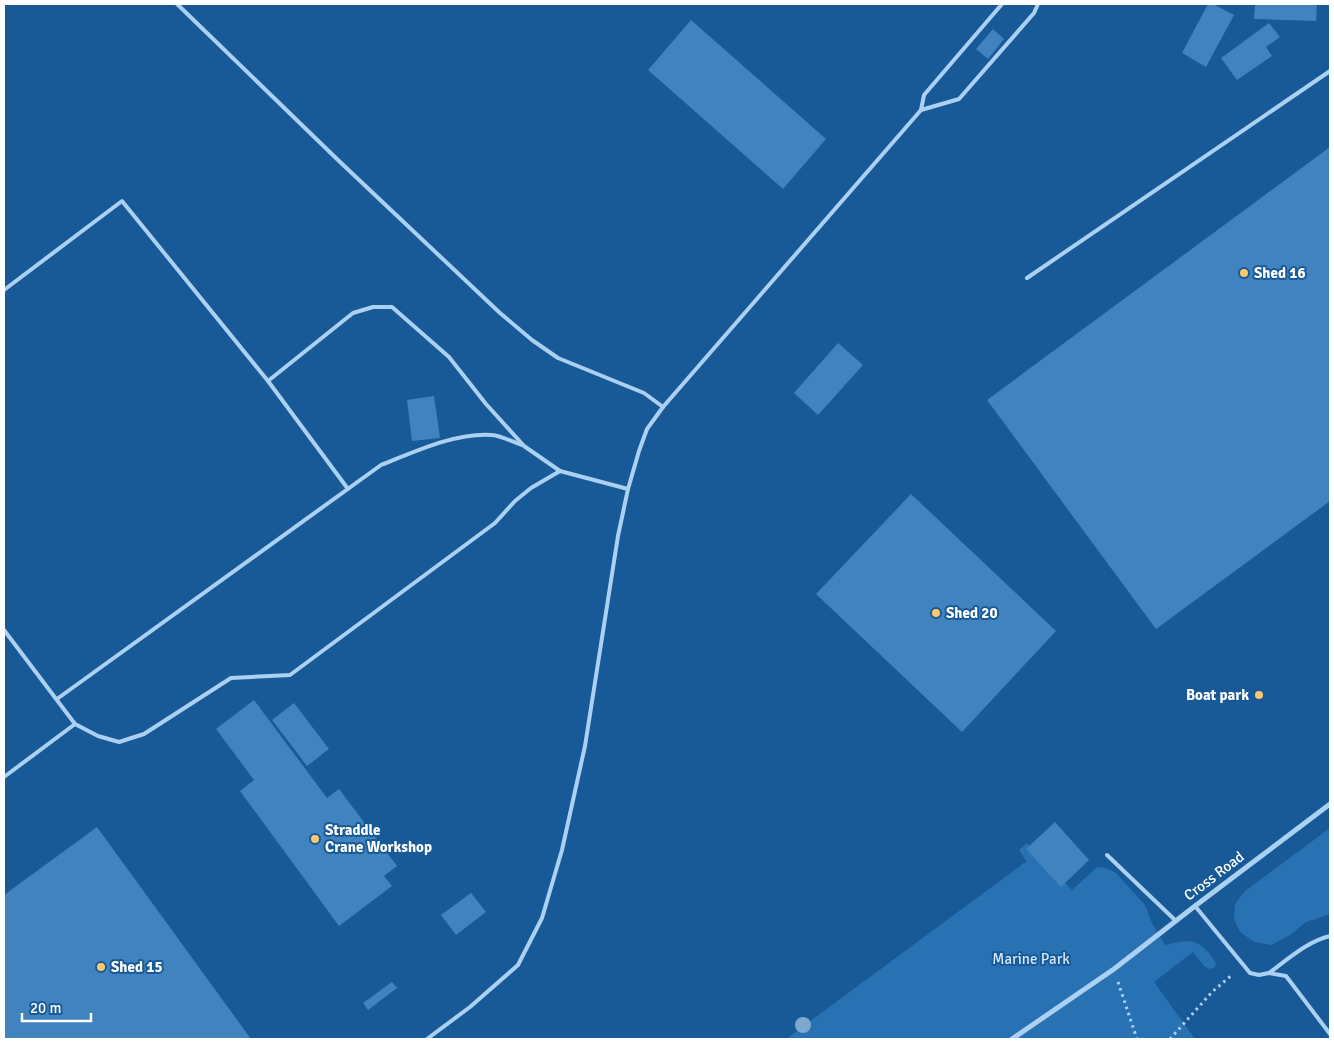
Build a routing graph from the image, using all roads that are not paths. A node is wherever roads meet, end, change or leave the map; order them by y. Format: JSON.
{"nodes":[{"id":1,"x":177,"y":4,"type":"edge"},
{"id":2,"x":1002,"y":4,"type":"edge"},
{"id":3,"x":1038,"y":4,"type":"edge"},
{"id":4,"x":1330,"y":72,"type":"edge"},
{"id":5,"x":921,"y":110,"type":"junction"},
{"id":6,"x":1027,"y":278,"type":"dead end"},
{"id":7,"x":4,"y":290,"type":"edge"},
{"id":8,"x":268,"y":381,"type":"junction"},
{"id":9,"x":663,"y":407,"type":"junction"},
{"id":10,"x":524,"y":446,"type":"junction"},
{"id":11,"x":560,"y":471,"type":"junction"},
{"id":12,"x":348,"y":489,"type":"junction"},
{"id":13,"x":628,"y":489,"type":"junction"},
{"id":14,"x":4,"y":630,"type":"edge"},
{"id":15,"x":57,"y":699,"type":"junction"},
{"id":16,"x":75,"y":724,"type":"junction"},
{"id":17,"x":4,"y":777,"type":"edge"},
{"id":18,"x":1330,"y":804,"type":"edge"},
{"id":19,"x":1108,"y":855,"type":"dead end"},
{"id":20,"x":1195,"y":906,"type":"junction"},
{"id":21,"x":1176,"y":921,"type":"junction"},
{"id":22,"x":1330,"y":936,"type":"edge"},
{"id":23,"x":1269,"y":972,"type":"junction"},
{"id":24,"x":1330,"y":1034,"type":"edge"},
{"id":25,"x":426,"y":1039,"type":"edge"},
{"id":26,"x":1012,"y":1039,"type":"edge"}],
"edges":[{"from":1,"to":9,"type":"lane"},
{"from":2,"to":5,"type":"lane"},
{"from":3,"to":5,"type":"lane"},
{"from":4,"to":6,"type":"lane"},
{"from":5,"to":9,"type":"lane"},
{"from":7,"to":8,"type":"lane"},
{"from":8,"to":10,"type":"lane"},
{"from":8,"to":12,"type":"lane"},
{"from":9,"to":13,"type":"lane"},
{"from":10,"to":11,"type":"lane"},
{"from":10,"to":12,"type":"lane"},
{"from":11,"to":13,"type":"lane"},
{"from":11,"to":16,"type":"lane"},
{"from":12,"to":15,"type":"lane"},
{"from":13,"to":25,"type":"lane"},
{"from":14,"to":15,"type":"lane"},
{"from":15,"to":16,"type":"lane"},
{"from":16,"to":17,"type":"lane"},
{"from":18,"to":20,"type":"street","name":"Cross Road"},
{"from":19,"to":21,"type":"lane"},
{"from":20,"to":21,"type":"street","name":"Cross Road"},
{"from":20,"to":23,"type":"lane"},
{"from":21,"to":26,"type":"street","name":"Cross Road"},
{"from":22,"to":23,"type":"lane"},
{"from":23,"to":24,"type":"lane"}]}
